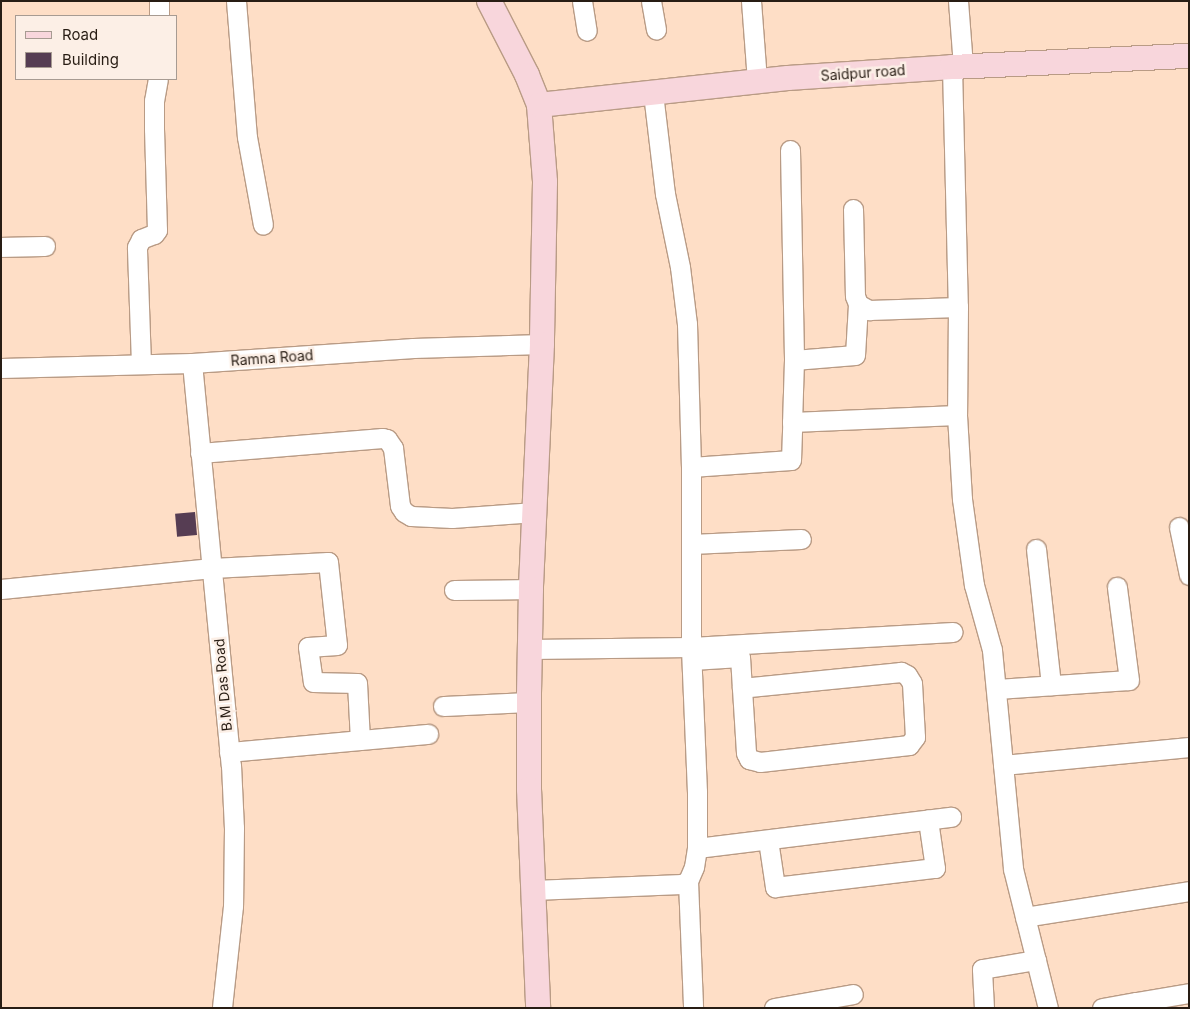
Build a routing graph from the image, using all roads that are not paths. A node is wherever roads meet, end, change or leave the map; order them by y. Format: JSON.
{"nodes":[{"id":1,"x":158,"y":1,"type":"edge"},
{"id":2,"x":236,"y":1,"type":"edge"},
{"id":3,"x":489,"y":1,"type":"edge"},
{"id":4,"x":582,"y":1,"type":"edge"},
{"id":5,"x":651,"y":1,"type":"edge"},
{"id":6,"x":751,"y":1,"type":"edge"},
{"id":7,"x":958,"y":1,"type":"edge"},
{"id":8,"x":159,"y":15,"type":"edge"},
{"id":9,"x":656,"y":30,"type":"dead end"},
{"id":10,"x":587,"y":31,"type":"dead end"},
{"id":11,"x":1189,"y":56,"type":"edge"},
{"id":12,"x":957,"y":67,"type":"junction"},
{"id":13,"x":158,"y":80,"type":"edge"},
{"id":14,"x":757,"y":81,"type":"junction"},
{"id":15,"x":653,"y":94,"type":"junction"},
{"id":16,"x":539,"y":105,"type":"junction"},
{"id":17,"x":790,"y":150,"type":"dead end"},
{"id":18,"x":854,"y":209,"type":"dead end"},
{"id":19,"x":263,"y":225,"type":"dead end"},
{"id":20,"x":45,"y":246,"type":"dead end"},
{"id":21,"x":1,"y":247,"type":"edge"},
{"id":22,"x":858,"y":304,"type":"junction"},
{"id":23,"x":958,"y":307,"type":"junction"},
{"id":24,"x":542,"y":344,"type":"junction"},
{"id":25,"x":794,"y":360,"type":"junction"},
{"id":26,"x":192,"y":363,"type":"junction"},
{"id":27,"x":141,"y":364,"type":"junction"},
{"id":28,"x":1,"y":368,"type":"edge"},
{"id":29,"x":957,"y":415,"type":"junction"},
{"id":30,"x":792,"y":422,"type":"junction"},
{"id":31,"x":200,"y":453,"type":"junction"},
{"id":32,"x":691,"y":467,"type":"junction"},
{"id":33,"x":535,"y":512,"type":"junction"},
{"id":34,"x":1179,"y":527,"type":"dead end"},
{"id":35,"x":802,"y":539,"type":"dead end"},
{"id":36,"x":691,"y":544,"type":"junction"},
{"id":37,"x":1036,"y":549,"type":"dead end"},
{"id":38,"x":212,"y":568,"type":"junction"},
{"id":39,"x":1189,"y":575,"type":"edge"},
{"id":40,"x":1117,"y":586,"type":"dead end"},
{"id":41,"x":1,"y":589,"type":"edge"},
{"id":42,"x":531,"y":589,"type":"junction"},
{"id":43,"x":454,"y":590,"type":"dead end"},
{"id":44,"x":953,"y":632,"type":"dead end"},
{"id":45,"x":529,"y":649,"type":"junction"},
{"id":46,"x":691,"y":654,"type":"junction"},
{"id":47,"x":1051,"y":685,"type":"junction"},
{"id":48,"x":742,"y":688,"type":"junction"},
{"id":49,"x":997,"y":689,"type":"junction"},
{"id":50,"x":529,"y":702,"type":"junction"},
{"id":51,"x":443,"y":706,"type":"dead end"},
{"id":52,"x":428,"y":734,"type":"dead end"},
{"id":53,"x":360,"y":740,"type":"junction"},
{"id":54,"x":1189,"y":746,"type":"edge"},
{"id":55,"x":229,"y":752,"type":"junction"},
{"id":56,"x":1002,"y":765,"type":"junction"},
{"id":57,"x":951,"y":817,"type":"dead end"},
{"id":58,"x":928,"y":820,"type":"junction"},
{"id":59,"x":768,"y":840,"type":"junction"},
{"id":60,"x":697,"y":848,"type":"junction"},
{"id":61,"x":688,"y":881,"type":"junction"},
{"id":62,"x":533,"y":890,"type":"junction"},
{"id":63,"x":1189,"y":891,"type":"edge"},
{"id":64,"x":1025,"y":917,"type":"junction"},
{"id":65,"x":1036,"y":960,"type":"junction"},
{"id":66,"x":1189,"y":993,"type":"edge"},
{"id":67,"x":853,"y":994,"type":"dead end"},
{"id":68,"x":803,"y":1005,"type":"edge"},
{"id":69,"x":1136,"y":1005,"type":"edge"},
{"id":70,"x":222,"y":1008,"type":"edge"},
{"id":71,"x":538,"y":1008,"type":"edge"},
{"id":72,"x":693,"y":1008,"type":"edge"},
{"id":73,"x":774,"y":1008,"type":"edge"},
{"id":74,"x":984,"y":1008,"type":"edge"},
{"id":75,"x":1048,"y":1008,"type":"edge"},
{"id":76,"x":1102,"y":1008,"type":"edge"}],
"edges":[{"from":1,"to":8,"type":"street"},
{"from":2,"to":19,"type":"street"},
{"from":3,"to":16,"type":"main road"},
{"from":4,"to":10,"type":"street"},
{"from":5,"to":9,"type":"street"},
{"from":6,"to":14,"type":"street"},
{"from":7,"to":12,"type":"street"},
{"from":11,"to":12,"type":"main road","name":"Saidpur road"},
{"from":12,"to":14,"type":"main road","name":"Saidpur road"},
{"from":12,"to":23,"type":"street"},
{"from":13,"to":27,"type":"street"},
{"from":14,"to":15,"type":"main road","name":"Saidpur road"},
{"from":15,"to":16,"type":"main road","name":"Saidpur road"},
{"from":15,"to":32,"type":"street"},
{"from":16,"to":24,"type":"main road"},
{"from":17,"to":25,"type":"street"},
{"from":18,"to":22,"type":"street"},
{"from":20,"to":21,"type":"street"},
{"from":22,"to":23,"type":"street"},
{"from":22,"to":25,"type":"street"},
{"from":23,"to":29,"type":"street"},
{"from":24,"to":26,"type":"street","name":"Ramna Road"},
{"from":24,"to":33,"type":"main road"},
{"from":25,"to":30,"type":"street"},
{"from":26,"to":27,"type":"street","name":"Ramna Road"},
{"from":26,"to":31,"type":"street","name":"B.M Das Road"},
{"from":27,"to":28,"type":"street","name":"Ramna Road"},
{"from":29,"to":30,"type":"street"},
{"from":29,"to":49,"type":"street"},
{"from":30,"to":32,"type":"street"},
{"from":31,"to":33,"type":"street"},
{"from":31,"to":38,"type":"street","name":"B.M Das Road"},
{"from":32,"to":36,"type":"street"},
{"from":33,"to":42,"type":"main road"},
{"from":34,"to":39,"type":"street"},
{"from":35,"to":36,"type":"street"},
{"from":36,"to":46,"type":"street"},
{"from":37,"to":47,"type":"street"},
{"from":38,"to":41,"type":"street"},
{"from":38,"to":53,"type":"street"},
{"from":38,"to":55,"type":"street","name":"B.M Das Road"},
{"from":40,"to":47,"type":"street"},
{"from":42,"to":43,"type":"street"},
{"from":42,"to":45,"type":"main road"},
{"from":44,"to":46,"type":"street"},
{"from":45,"to":46,"type":"street"},
{"from":45,"to":50,"type":"main road"},
{"from":46,"to":48,"type":"street"},
{"from":46,"to":60,"type":"street"},
{"from":47,"to":49,"type":"street"},
{"from":48,"to":48,"type":"street"},
{"from":49,"to":56,"type":"street"},
{"from":50,"to":51,"type":"street"},
{"from":50,"to":62,"type":"main road"},
{"from":52,"to":53,"type":"street"},
{"from":53,"to":55,"type":"street"},
{"from":54,"to":56,"type":"street"},
{"from":55,"to":70,"type":"street","name":"B.M Das Road"},
{"from":56,"to":64,"type":"street"},
{"from":57,"to":58,"type":"street"},
{"from":58,"to":59,"type":"street"},
{"from":58,"to":59,"type":"street"},
{"from":59,"to":60,"type":"street"},
{"from":60,"to":61,"type":"street"},
{"from":61,"to":62,"type":"street"},
{"from":61,"to":72,"type":"street"},
{"from":62,"to":71,"type":"main road"},
{"from":63,"to":64,"type":"street"},
{"from":64,"to":65,"type":"street"},
{"from":65,"to":74,"type":"street"},
{"from":65,"to":75,"type":"street"},
{"from":66,"to":69,"type":"street"},
{"from":67,"to":68,"type":"street"},
{"from":68,"to":73,"type":"street"},
{"from":69,"to":76,"type":"street"}]}
